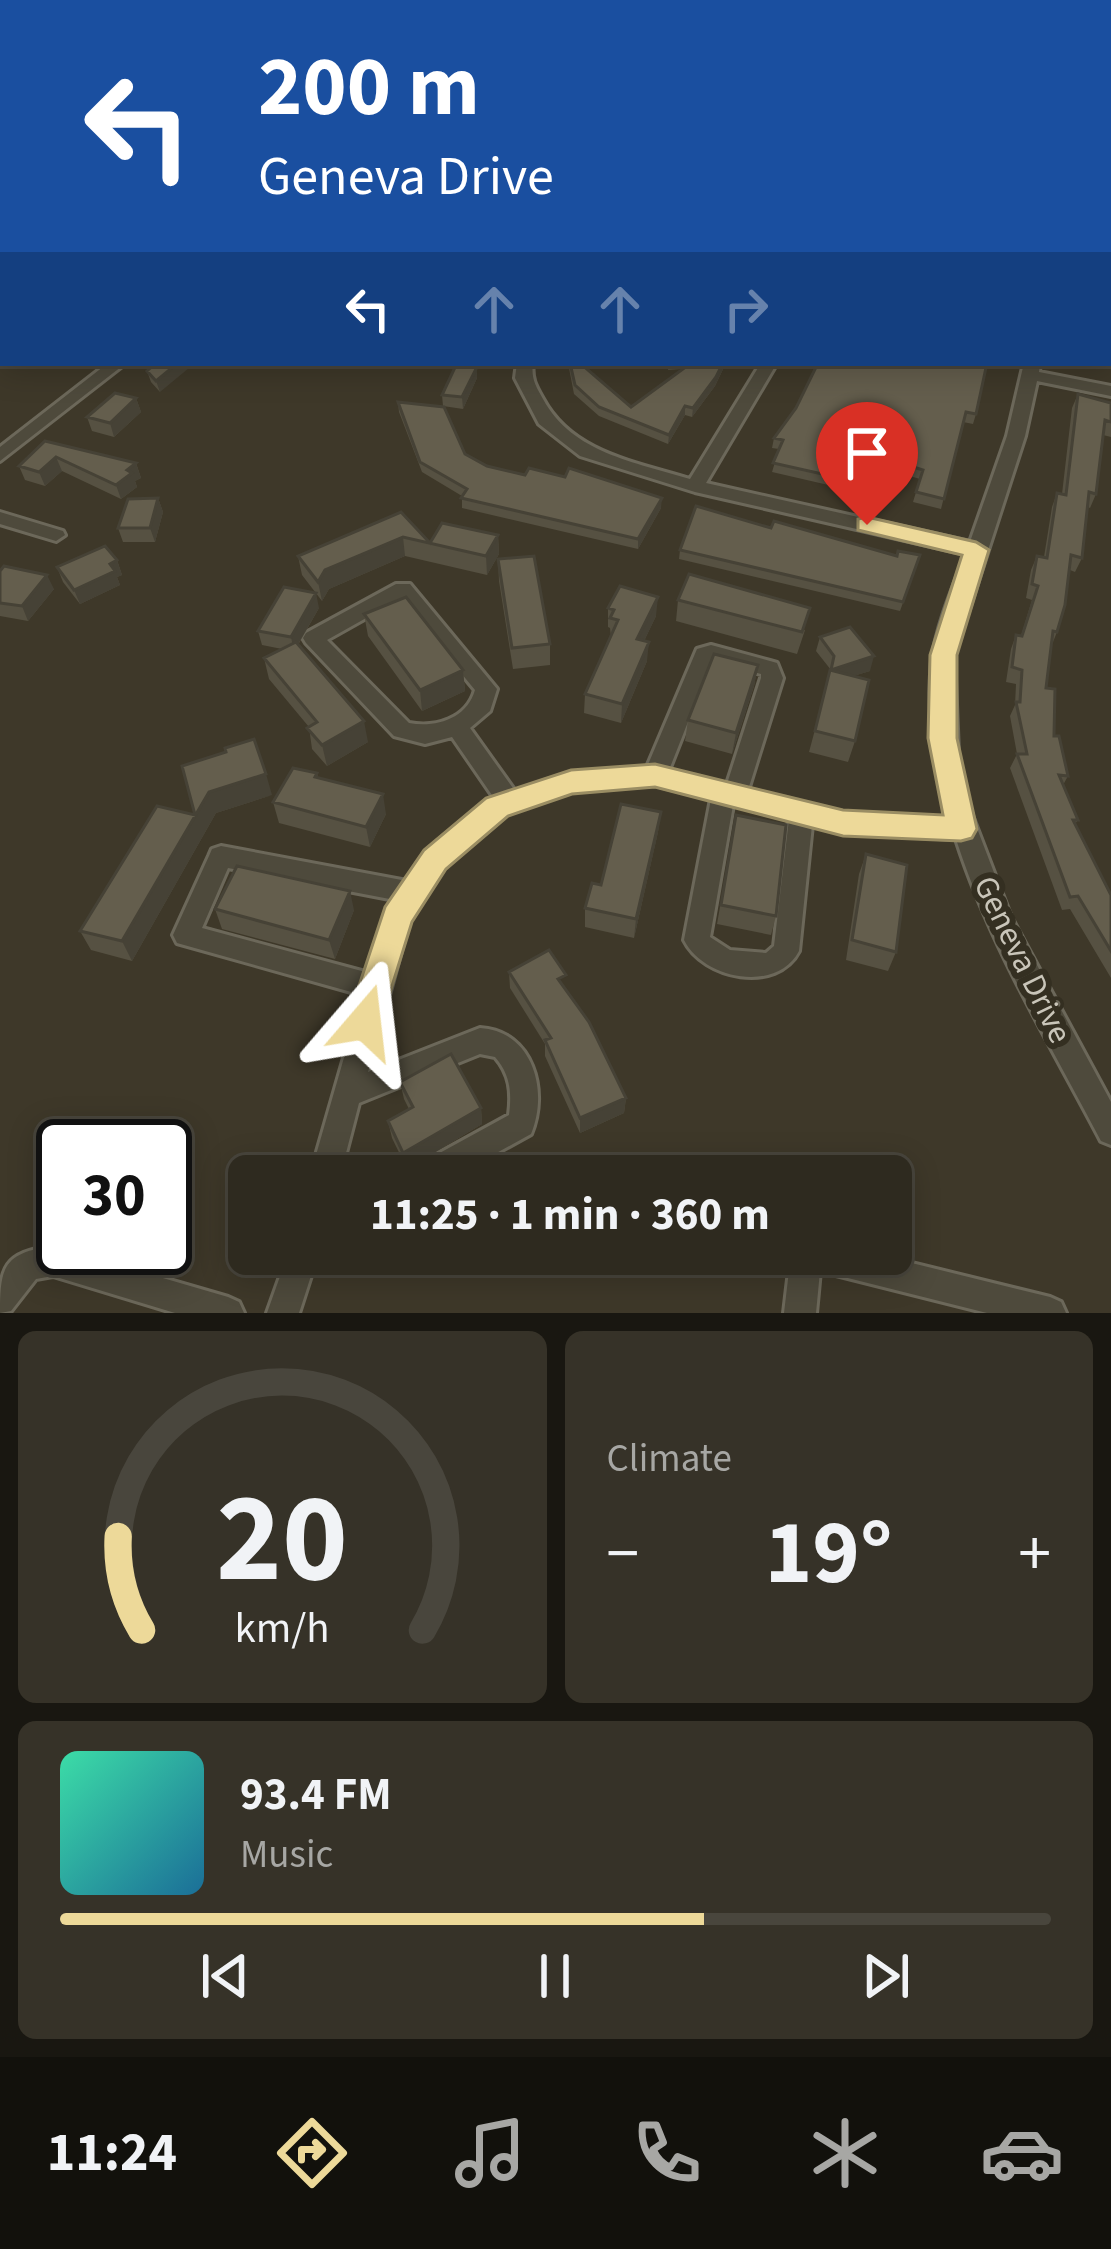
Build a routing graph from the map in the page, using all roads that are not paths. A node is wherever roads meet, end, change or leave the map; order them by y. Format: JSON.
{"nodes":[{"id":1,"x":114,"y":366,"type":"edge"},
{"id":2,"x":525,"y":366,"type":"edge"},
{"id":3,"x":767,"y":366,"type":"edge"},
{"id":4,"x":1031,"y":369,"type":"edge"},
{"id":5,"x":1111,"y":391,"type":"edge"},
{"id":6,"x":0,"y":456,"type":"edge"},
{"id":7,"x":694,"y":485,"type":"junction"},
{"id":8,"x":0,"y":518,"type":"edge"},
{"id":9,"x":56,"y":535,"type":"dead end"},
{"id":10,"x":976,"y":550,"type":"junction"},
{"id":11,"x":457,"y":727,"type":"junction"},
{"id":12,"x":655,"y":776,"type":"junction"},
{"id":13,"x":730,"y":793,"type":"junction"},
{"id":14,"x":510,"y":803,"type":"junction"},
{"id":15,"x":802,"y":812,"type":"junction"},
{"id":16,"x":961,"y":829,"type":"junction"},
{"id":17,"x":413,"y":892,"type":"junction"},
{"id":18,"x":376,"y":987,"type":"junction"},
{"id":19,"x":346,"y":1095,"type":"junction"},
{"id":20,"x":1111,"y":1131,"type":"edge"},
{"id":21,"x":330,"y":1155,"type":"edge"},
{"id":22,"x":464,"y":1155,"type":"edge"},
{"id":23,"x":296,"y":1275,"type":"edge"},
{"id":24,"x":806,"y":1275,"type":"edge"},
{"id":25,"x":895,"y":1275,"type":"edge"},
{"id":26,"x":0,"y":1300,"type":"edge"},
{"id":27,"x":228,"y":1313,"type":"edge"},
{"id":28,"x":283,"y":1313,"type":"edge"},
{"id":29,"x":800,"y":1313,"type":"edge"},
{"id":30,"x":1050,"y":1313,"type":"edge"}],
"edges":[{"from":1,"to":6,"type":"street"},
{"from":2,"to":7,"type":"street"},
{"from":3,"to":7,"type":"street"},
{"from":4,"to":5,"type":"street"},
{"from":4,"to":10,"type":"street","name":"Geneva Drive"},
{"from":7,"to":10,"type":"street"},
{"from":8,"to":9,"type":"street"},
{"from":10,"to":16,"type":"street","name":"Geneva Drive"},
{"from":11,"to":11,"type":"street"},
{"from":11,"to":14,"type":"street"},
{"from":12,"to":13,"type":"street"},
{"from":12,"to":13,"type":"street"},
{"from":12,"to":14,"type":"street"},
{"from":13,"to":15,"type":"street"},
{"from":13,"to":15,"type":"street"},
{"from":14,"to":17,"type":"street"},
{"from":15,"to":16,"type":"street"},
{"from":16,"to":20,"type":"street","name":"Geneva Drive"},
{"from":17,"to":18,"type":"street"},
{"from":17,"to":18,"type":"street"},
{"from":18,"to":19,"type":"street"},
{"from":19,"to":21,"type":"street"},
{"from":19,"to":22,"type":"street"},
{"from":23,"to":28,"type":"street"},
{"from":24,"to":29,"type":"street"},
{"from":25,"to":30,"type":"street"},
{"from":26,"to":27,"type":"street"}]}
